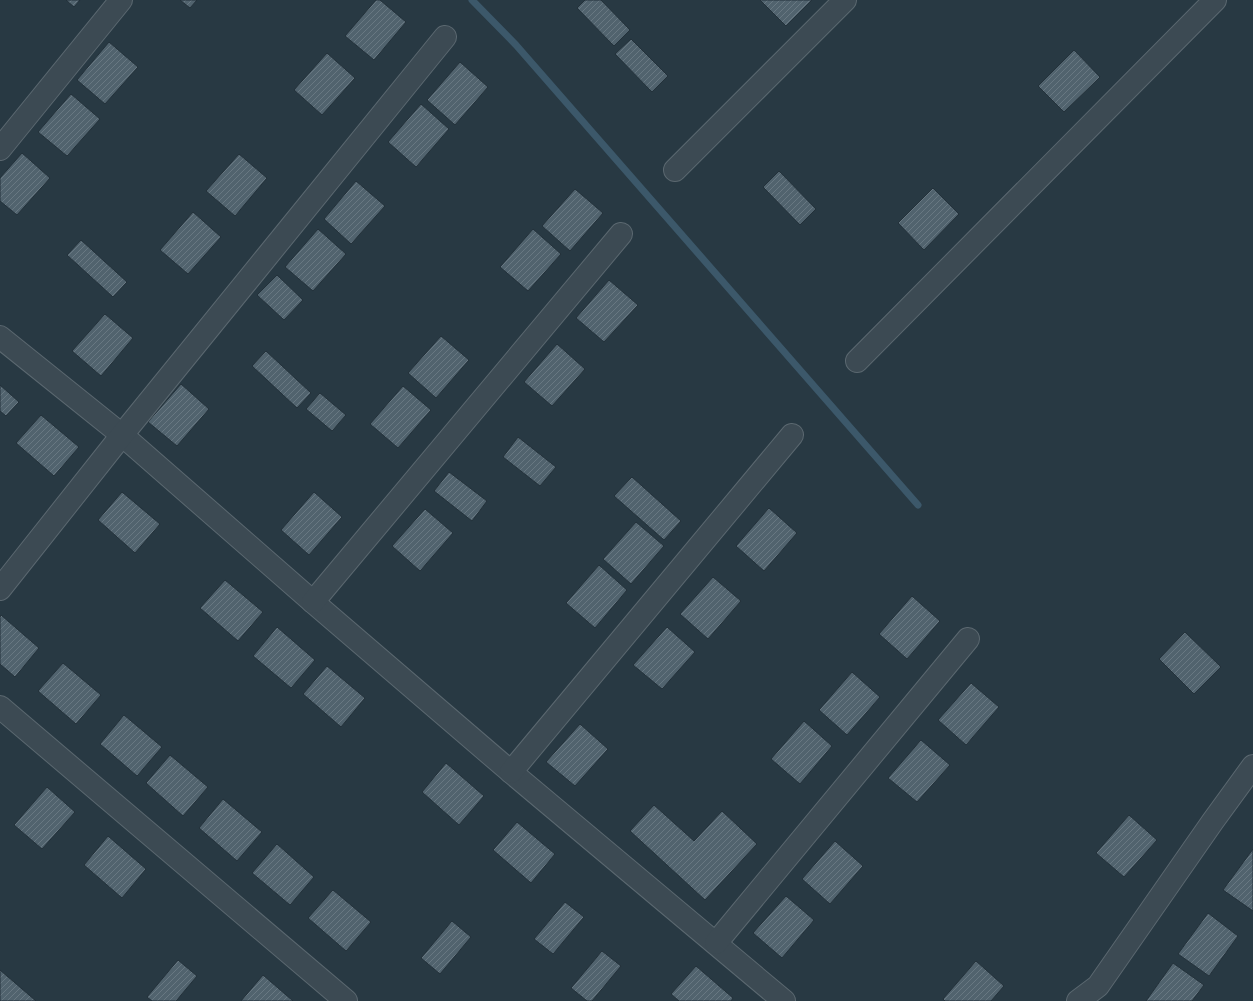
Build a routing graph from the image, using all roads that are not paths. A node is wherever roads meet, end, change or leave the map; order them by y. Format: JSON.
{"nodes":[{"id":1,"x":121,"y":0,"type":"edge"},
{"id":2,"x":845,"y":0,"type":"edge"},
{"id":3,"x":1215,"y":0,"type":"edge"},
{"id":4,"x":445,"y":37,"type":"dead end"},
{"id":5,"x":0,"y":149,"type":"edge"},
{"id":6,"x":675,"y":170,"type":"dead end"},
{"id":7,"x":621,"y":234,"type":"dead end"},
{"id":8,"x":0,"y":337,"type":"edge"},
{"id":9,"x":857,"y":361,"type":"dead end"},
{"id":10,"x":122,"y":435,"type":"junction"},
{"id":11,"x":792,"y":435,"type":"dead end"},
{"id":12,"x":0,"y":589,"type":"edge"},
{"id":13,"x":313,"y":602,"type":"junction"},
{"id":14,"x":968,"y":639,"type":"dead end"},
{"id":15,"x":0,"y":707,"type":"edge"},
{"id":16,"x":1253,"y":766,"type":"edge"},
{"id":17,"x":511,"y":772,"type":"junction"},
{"id":18,"x":716,"y":943,"type":"junction"},
{"id":19,"x":346,"y":1001,"type":"edge"},
{"id":20,"x":784,"y":1001,"type":"edge"},
{"id":21,"x":1078,"y":1001,"type":"edge"}],
"edges":[{"from":1,"to":5,"type":"street"},
{"from":2,"to":6,"type":"street"},
{"from":3,"to":9,"type":"street"},
{"from":4,"to":10,"type":"street"},
{"from":7,"to":13,"type":"street"},
{"from":8,"to":10,"type":"street"},
{"from":10,"to":12,"type":"street"},
{"from":10,"to":13,"type":"street"},
{"from":11,"to":17,"type":"street"},
{"from":13,"to":17,"type":"street"},
{"from":14,"to":18,"type":"street"},
{"from":15,"to":19,"type":"street"},
{"from":16,"to":21,"type":"street"},
{"from":17,"to":18,"type":"street"},
{"from":18,"to":20,"type":"street"}]}
